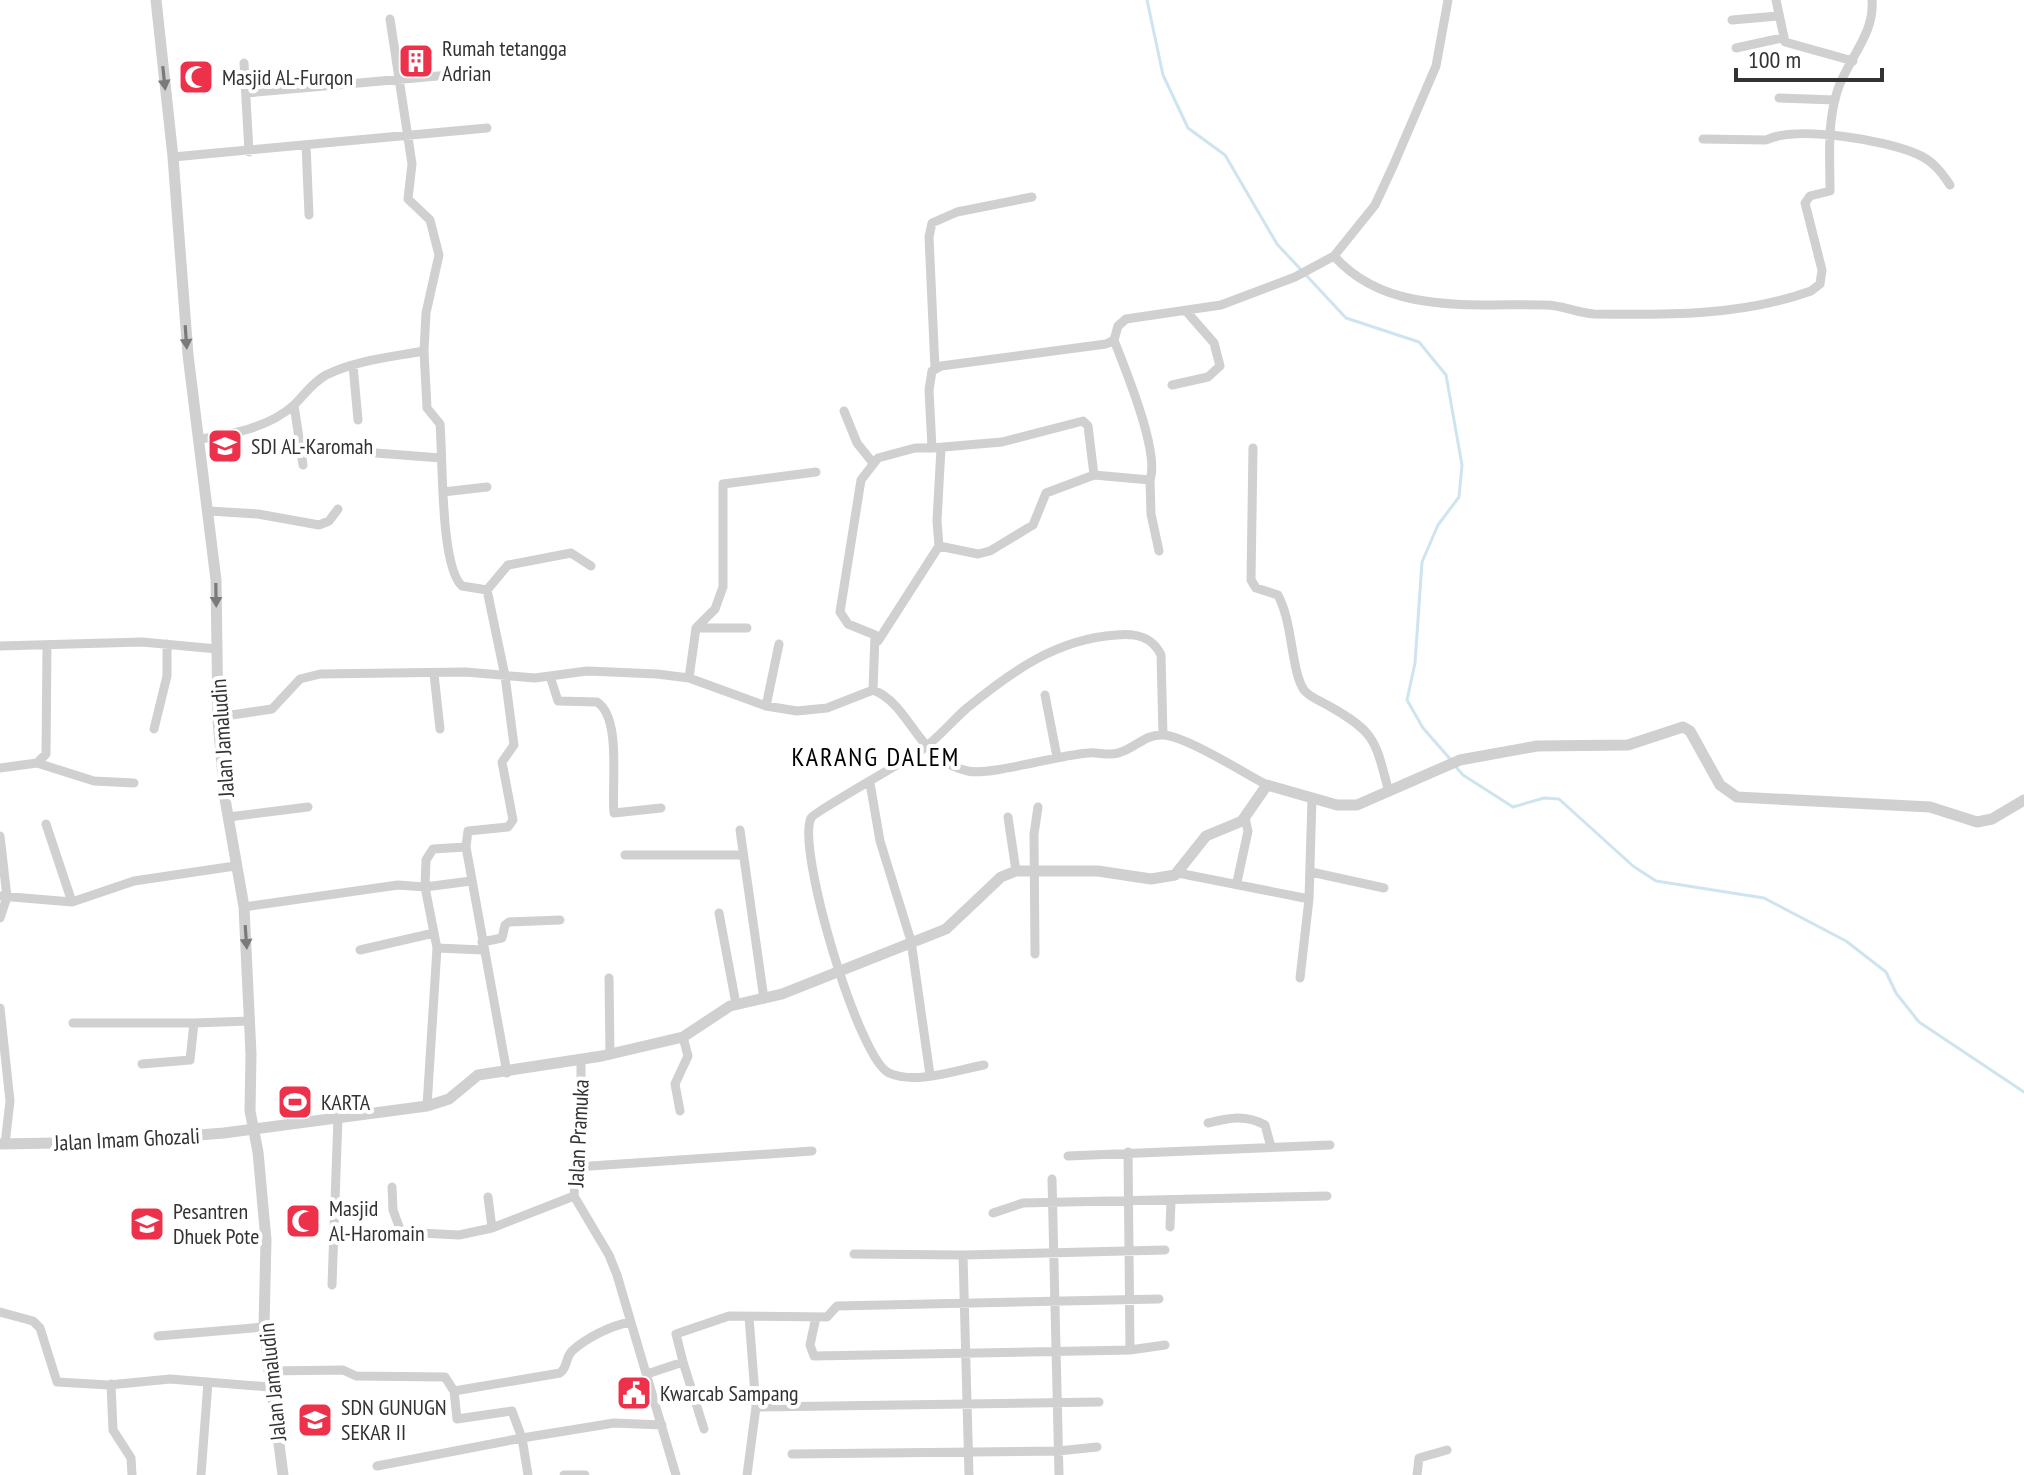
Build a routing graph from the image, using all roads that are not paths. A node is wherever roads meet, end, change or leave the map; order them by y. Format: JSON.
{"nodes":[{"id":1,"x":156,"y":0,"type":"edge"},
{"id":2,"x":1448,"y":0,"type":"edge"},
{"id":3,"x":1776,"y":0,"type":"edge"},
{"id":4,"x":1872,"y":0,"type":"edge"},
{"id":5,"x":1778,"y":16,"type":"junction"},
{"id":6,"x":390,"y":19,"type":"dead end"},
{"id":7,"x":1732,"y":20,"type":"dead end"},
{"id":8,"x":1782,"y":38,"type":"junction"},
{"id":9,"x":1736,"y":48,"type":"dead end"},
{"id":10,"x":1853,"y":61,"type":"junction"},
{"id":11,"x":244,"y":63,"type":"dead end"},
{"id":12,"x":483,"y":72,"type":"dead end"},
{"id":13,"x":397,"y":81,"type":"junction"},
{"id":14,"x":246,"y":93,"type":"junction"},
{"id":15,"x":1779,"y":98,"type":"dead end"},
{"id":16,"x":1835,"y":100,"type":"junction"},
{"id":17,"x":487,"y":128,"type":"dead end"},
{"id":18,"x":407,"y":133,"type":"junction"},
{"id":19,"x":1830,"y":135,"type":"junction"},
{"id":20,"x":1703,"y":139,"type":"dead end"},
{"id":21,"x":306,"y":145,"type":"junction"},
{"id":22,"x":249,"y":152,"type":"junction"},
{"id":23,"x":173,"y":157,"type":"junction"},
{"id":24,"x":1950,"y":185,"type":"dead end"},
{"id":25,"x":1032,"y":197,"type":"dead end"},
{"id":26,"x":309,"y":215,"type":"dead end"},
{"id":27,"x":1334,"y":256,"type":"junction"},
{"id":28,"x":1186,"y":311,"type":"junction"},
{"id":29,"x":1114,"y":340,"type":"junction"},
{"id":30,"x":424,"y":351,"type":"junction"},
{"id":31,"x":353,"y":365,"type":"junction"},
{"id":32,"x":935,"y":368,"type":"junction"},
{"id":33,"x":1172,"y":385,"type":"dead end"},
{"id":34,"x":294,"y":405,"type":"junction"},
{"id":35,"x":844,"y":411,"type":"dead end"},
{"id":36,"x":358,"y":420,"type":"dead end"},
{"id":37,"x":201,"y":439,"type":"junction"},
{"id":38,"x":936,"y":448,"type":"junction"},
{"id":39,"x":1253,"y":448,"type":"dead end"},
{"id":40,"x":376,"y":453,"type":"dead end"},
{"id":41,"x":441,"y":458,"type":"junction"},
{"id":42,"x":873,"y":463,"type":"junction"},
{"id":43,"x":303,"y":465,"type":"dead end"},
{"id":44,"x":816,"y":472,"type":"dead end"},
{"id":45,"x":1094,"y":475,"type":"junction"},
{"id":46,"x":1150,"y":480,"type":"junction"},
{"id":47,"x":487,"y":487,"type":"dead end"},
{"id":48,"x":443,"y":492,"type":"junction"},
{"id":49,"x":338,"y":509,"type":"dead end"},
{"id":50,"x":209,"y":511,"type":"junction"},
{"id":51,"x":939,"y":546,"type":"junction"},
{"id":52,"x":1159,"y":551,"type":"dead end"},
{"id":53,"x":591,"y":566,"type":"dead end"},
{"id":54,"x":487,"y":590,"type":"junction"},
{"id":55,"x":696,"y":628,"type":"junction"},
{"id":56,"x":747,"y":628,"type":"dead end"},
{"id":57,"x":878,"y":641,"type":"junction"},
{"id":58,"x":167,"y":644,"type":"junction"},
{"id":59,"x":779,"y":644,"type":"dead end"},
{"id":60,"x":0,"y":646,"type":"edge"},
{"id":61,"x":47,"y":646,"type":"junction"},
{"id":62,"x":217,"y":649,"type":"junction"},
{"id":63,"x":434,"y":674,"type":"junction"},
{"id":64,"x":505,"y":676,"type":"junction"},
{"id":65,"x":550,"y":676,"type":"junction"},
{"id":66,"x":689,"y":678,"type":"junction"},
{"id":67,"x":873,"y":690,"type":"junction"},
{"id":68,"x":1045,"y":695,"type":"dead end"},
{"id":69,"x":766,"y":706,"type":"junction"},
{"id":70,"x":218,"y":717,"type":"junction"},
{"id":71,"x":154,"y":729,"type":"dead end"},
{"id":72,"x":440,"y":729,"type":"dead end"},
{"id":73,"x":1163,"y":735,"type":"junction"},
{"id":74,"x":925,"y":747,"type":"junction"},
{"id":75,"x":1057,"y":757,"type":"junction"},
{"id":76,"x":37,"y":763,"type":"junction"},
{"id":77,"x":0,"y":768,"type":"edge"},
{"id":78,"x":134,"y":783,"type":"dead end"},
{"id":79,"x":870,"y":783,"type":"junction"},
{"id":80,"x":1267,"y":785,"type":"junction"},
{"id":81,"x":1389,"y":792,"type":"junction"},
{"id":82,"x":1312,"y":798,"type":"junction"},
{"id":83,"x":2024,"y":800,"type":"edge"},
{"id":84,"x":308,"y":807,"type":"dead end"},
{"id":85,"x":1038,"y":807,"type":"dead end"},
{"id":86,"x":661,"y":808,"type":"dead end"},
{"id":87,"x":229,"y":817,"type":"junction"},
{"id":88,"x":1008,"y":817,"type":"dead end"},
{"id":89,"x":1245,"y":818,"type":"junction"},
{"id":90,"x":46,"y":824,"type":"dead end"},
{"id":91,"x":740,"y":830,"type":"dead end"},
{"id":92,"x":0,"y":836,"type":"edge"},
{"id":93,"x":466,"y":847,"type":"junction"},
{"id":94,"x":625,"y":855,"type":"dead end"},
{"id":95,"x":743,"y":855,"type":"junction"},
{"id":96,"x":235,"y":866,"type":"junction"},
{"id":97,"x":1016,"y":871,"type":"junction"},
{"id":98,"x":1033,"y":871,"type":"junction"},
{"id":99,"x":1311,"y":872,"type":"junction"},
{"id":100,"x":1178,"y":873,"type":"junction"},
{"id":101,"x":471,"y":881,"type":"junction"},
{"id":102,"x":1237,"y":882,"type":"junction"},
{"id":103,"x":425,"y":887,"type":"junction"},
{"id":104,"x":1384,"y":888,"type":"dead end"},
{"id":105,"x":3,"y":897,"type":"edge"},
{"id":106,"x":1309,"y":899,"type":"junction"},
{"id":107,"x":72,"y":902,"type":"junction"},
{"id":108,"x":244,"y":907,"type":"junction"},
{"id":109,"x":719,"y":913,"type":"dead end"},
{"id":110,"x":0,"y":918,"type":"edge"},
{"id":111,"x":560,"y":920,"type":"dead end"},
{"id":112,"x":434,"y":933,"type":"junction"},
{"id":113,"x":911,"y":941,"type":"junction"},
{"id":114,"x":483,"y":946,"type":"junction"},
{"id":115,"x":437,"y":948,"type":"junction"},
{"id":116,"x":360,"y":950,"type":"dead end"},
{"id":117,"x":1035,"y":954,"type":"dead end"},
{"id":118,"x":840,"y":973,"type":"junction"},
{"id":119,"x":609,"y":978,"type":"dead end"},
{"id":120,"x":1300,"y":978,"type":"dead end"},
{"id":121,"x":764,"y":999,"type":"junction"},
{"id":122,"x":736,"y":1004,"type":"junction"},
{"id":123,"x":0,"y":1008,"type":"edge"},
{"id":124,"x":250,"y":1021,"type":"junction"},
{"id":125,"x":73,"y":1023,"type":"dead end"},
{"id":126,"x":194,"y":1023,"type":"junction"},
{"id":127,"x":683,"y":1037,"type":"junction"},
{"id":128,"x":610,"y":1055,"type":"junction"},
{"id":129,"x":581,"y":1060,"type":"junction"},
{"id":130,"x":142,"y":1064,"type":"dead end"},
{"id":131,"x":984,"y":1065,"type":"dead end"},
{"id":132,"x":507,"y":1073,"type":"junction"},
{"id":133,"x":930,"y":1075,"type":"junction"},
{"id":134,"x":427,"y":1106,"type":"junction"},
{"id":135,"x":680,"y":1111,"type":"dead end"},
{"id":136,"x":338,"y":1117,"type":"junction"},
{"id":137,"x":1208,"y":1123,"type":"dead end"},
{"id":138,"x":253,"y":1129,"type":"junction"},
{"id":139,"x":3,"y":1144,"type":"edge"},
{"id":140,"x":1330,"y":1145,"type":"dead end"},
{"id":141,"x":1271,"y":1147,"type":"junction"},
{"id":142,"x":812,"y":1151,"type":"dead end"},
{"id":143,"x":1128,"y":1152,"type":"junction"},
{"id":144,"x":1068,"y":1156,"type":"dead end"},
{"id":145,"x":576,"y":1167,"type":"junction"},
{"id":146,"x":1052,"y":1179,"type":"dead end"},
{"id":147,"x":392,"y":1187,"type":"dead end"},
{"id":148,"x":574,"y":1196,"type":"junction"},
{"id":149,"x":1327,"y":1196,"type":"dead end"},
{"id":150,"x":488,"y":1197,"type":"dead end"},
{"id":151,"x":1130,"y":1201,"type":"junction"},
{"id":152,"x":1171,"y":1201,"type":"junction"},
{"id":153,"x":1051,"y":1204,"type":"junction"},
{"id":154,"x":993,"y":1213,"type":"dead end"},
{"id":155,"x":1170,"y":1227,"type":"dead end"},
{"id":156,"x":492,"y":1228,"type":"junction"},
{"id":157,"x":1130,"y":1250,"type":"junction"},
{"id":158,"x":1165,"y":1250,"type":"dead end"},
{"id":159,"x":1054,"y":1253,"type":"junction"},
{"id":160,"x":854,"y":1254,"type":"dead end"},
{"id":161,"x":963,"y":1255,"type":"junction"},
{"id":162,"x":332,"y":1285,"type":"dead end"},
{"id":163,"x":1159,"y":1299,"type":"dead end"},
{"id":164,"x":1128,"y":1300,"type":"junction"},
{"id":165,"x":1056,"y":1301,"type":"junction"},
{"id":166,"x":965,"y":1305,"type":"junction"},
{"id":167,"x":0,"y":1312,"type":"edge"},
{"id":168,"x":749,"y":1317,"type":"junction"},
{"id":169,"x":816,"y":1317,"type":"junction"},
{"id":170,"x":630,"y":1322,"type":"junction"},
{"id":171,"x":264,"y":1327,"type":"junction"},
{"id":172,"x":158,"y":1336,"type":"dead end"},
{"id":173,"x":1165,"y":1345,"type":"dead end"},
{"id":174,"x":1130,"y":1350,"type":"junction"},
{"id":175,"x":1058,"y":1352,"type":"junction"},
{"id":176,"x":965,"y":1354,"type":"junction"},
{"id":177,"x":683,"y":1362,"type":"junction"},
{"id":178,"x":268,"y":1371,"type":"junction"},
{"id":179,"x":647,"y":1374,"type":"junction"},
{"id":180,"x":208,"y":1382,"type":"junction"},
{"id":181,"x":111,"y":1384,"type":"junction"},
{"id":182,"x":269,"y":1387,"type":"junction"},
{"id":183,"x":454,"y":1391,"type":"junction"},
{"id":184,"x":1057,"y":1402,"type":"junction"},
{"id":185,"x":1099,"y":1402,"type":"dead end"},
{"id":186,"x":967,"y":1405,"type":"junction"},
{"id":187,"x":756,"y":1407,"type":"junction"},
{"id":188,"x":662,"y":1425,"type":"junction"},
{"id":189,"x":704,"y":1429,"type":"dead end"},
{"id":190,"x":522,"y":1438,"type":"junction"},
{"id":191,"x":1097,"y":1447,"type":"dead end"},
{"id":192,"x":1447,"y":1450,"type":"dead end"},
{"id":193,"x":1058,"y":1451,"type":"junction"},
{"id":194,"x":969,"y":1452,"type":"junction"},
{"id":195,"x":792,"y":1454,"type":"dead end"},
{"id":196,"x":377,"y":1466,"type":"dead end"},
{"id":197,"x":132,"y":1475,"type":"edge"},
{"id":198,"x":201,"y":1475,"type":"edge"},
{"id":199,"x":283,"y":1475,"type":"edge"},
{"id":200,"x":528,"y":1475,"type":"edge"},
{"id":201,"x":564,"y":1475,"type":"edge"},
{"id":202,"x":585,"y":1475,"type":"edge"},
{"id":203,"x":676,"y":1475,"type":"edge"},
{"id":204,"x":747,"y":1475,"type":"edge"},
{"id":205,"x":969,"y":1475,"type":"edge"},
{"id":206,"x":1059,"y":1475,"type":"edge"},
{"id":207,"x":1417,"y":1475,"type":"edge"}],
"edges":[{"from":1,"to":23,"type":"street","name":"Jalan Jamaludin","one_way":true},
{"from":2,"to":27,"type":"street"},
{"from":3,"to":5,"type":"street"},
{"from":4,"to":10,"type":"street"},
{"from":5,"to":7,"type":"street"},
{"from":5,"to":8,"type":"street"},
{"from":6,"to":13,"type":"street"},
{"from":8,"to":9,"type":"street"},
{"from":8,"to":10,"type":"street"},
{"from":10,"to":16,"type":"street"},
{"from":11,"to":14,"type":"street"},
{"from":12,"to":13,"type":"street"},
{"from":13,"to":14,"type":"street"},
{"from":13,"to":18,"type":"street"},
{"from":14,"to":22,"type":"street"},
{"from":15,"to":16,"type":"street"},
{"from":16,"to":19,"type":"street"},
{"from":17,"to":18,"type":"street"},
{"from":18,"to":21,"type":"street"},
{"from":18,"to":30,"type":"street"},
{"from":19,"to":20,"type":"street"},
{"from":19,"to":24,"type":"street"},
{"from":19,"to":27,"type":"street"},
{"from":21,"to":22,"type":"street"},
{"from":21,"to":26,"type":"street"},
{"from":22,"to":23,"type":"street"},
{"from":23,"to":37,"type":"street","name":"Jalan Jamaludin","one_way":true},
{"from":25,"to":32,"type":"street"},
{"from":27,"to":28,"type":"street"},
{"from":28,"to":29,"type":"street"},
{"from":28,"to":33,"type":"street"},
{"from":29,"to":32,"type":"street"},
{"from":29,"to":46,"type":"street"},
{"from":30,"to":31,"type":"street"},
{"from":30,"to":41,"type":"street"},
{"from":31,"to":34,"type":"street"},
{"from":31,"to":36,"type":"street"},
{"from":32,"to":38,"type":"street"},
{"from":34,"to":37,"type":"street"},
{"from":34,"to":43,"type":"street"},
{"from":35,"to":42,"type":"street"},
{"from":37,"to":50,"type":"street","name":"Jalan Jamaludin"},
{"from":38,"to":42,"type":"street"},
{"from":38,"to":45,"type":"street"},
{"from":38,"to":51,"type":"street"},
{"from":39,"to":81,"type":"street"},
{"from":40,"to":41,"type":"street"},
{"from":41,"to":48,"type":"street"},
{"from":42,"to":57,"type":"street"},
{"from":44,"to":55,"type":"street"},
{"from":45,"to":46,"type":"street"},
{"from":45,"to":51,"type":"street"},
{"from":46,"to":52,"type":"street"},
{"from":47,"to":48,"type":"street"},
{"from":48,"to":54,"type":"street"},
{"from":49,"to":50,"type":"street"},
{"from":50,"to":62,"type":"street","name":"Jalan Jamaludin","one_way":true},
{"from":51,"to":57,"type":"street"},
{"from":53,"to":54,"type":"street"},
{"from":54,"to":64,"type":"street"},
{"from":55,"to":56,"type":"street"},
{"from":55,"to":66,"type":"street"},
{"from":57,"to":67,"type":"street"},
{"from":58,"to":61,"type":"street"},
{"from":58,"to":62,"type":"street"},
{"from":58,"to":71,"type":"street"},
{"from":59,"to":69,"type":"street"},
{"from":60,"to":61,"type":"street"},
{"from":61,"to":76,"type":"street"},
{"from":62,"to":70,"type":"street","name":"Jalan Jamaludin"},
{"from":63,"to":64,"type":"street"},
{"from":63,"to":70,"type":"street"},
{"from":63,"to":72,"type":"street"},
{"from":64,"to":65,"type":"street"},
{"from":64,"to":93,"type":"street"},
{"from":65,"to":66,"type":"street"},
{"from":65,"to":86,"type":"street"},
{"from":66,"to":69,"type":"street"},
{"from":67,"to":69,"type":"street"},
{"from":67,"to":74,"type":"street"},
{"from":68,"to":75,"type":"street"},
{"from":70,"to":87,"type":"street","name":"Jalan Jamaludin"},
{"from":73,"to":74,"type":"street"},
{"from":73,"to":75,"type":"street"},
{"from":73,"to":80,"type":"street"},
{"from":74,"to":75,"type":"street"},
{"from":74,"to":79,"type":"street"},
{"from":76,"to":77,"type":"street"},
{"from":76,"to":78,"type":"street"},
{"from":79,"to":113,"type":"street"},
{"from":79,"to":118,"type":"street"},
{"from":80,"to":82,"type":"street"},
{"from":80,"to":89,"type":"street"},
{"from":81,"to":82,"type":"street"},
{"from":81,"to":83,"type":"street"},
{"from":82,"to":99,"type":"street"},
{"from":84,"to":87,"type":"street"},
{"from":85,"to":98,"type":"street"},
{"from":87,"to":96,"type":"street","name":"Jalan Jamaludin"},
{"from":88,"to":97,"type":"street"},
{"from":89,"to":100,"type":"street"},
{"from":89,"to":102,"type":"street"},
{"from":90,"to":107,"type":"street"},
{"from":91,"to":95,"type":"street"},
{"from":92,"to":105,"type":"street"},
{"from":93,"to":101,"type":"street"},
{"from":93,"to":103,"type":"street"},
{"from":94,"to":95,"type":"street"},
{"from":95,"to":121,"type":"street"},
{"from":96,"to":107,"type":"street"},
{"from":96,"to":108,"type":"street","name":"Jalan Jamaludin"},
{"from":97,"to":98,"type":"street"},
{"from":97,"to":113,"type":"street"},
{"from":98,"to":100,"type":"street"},
{"from":98,"to":117,"type":"street"},
{"from":99,"to":104,"type":"street"},
{"from":99,"to":106,"type":"street"},
{"from":100,"to":102,"type":"street"},
{"from":101,"to":103,"type":"street"},
{"from":101,"to":114,"type":"street"},
{"from":102,"to":106,"type":"street"},
{"from":103,"to":108,"type":"street"},
{"from":103,"to":112,"type":"street"},
{"from":105,"to":107,"type":"street"},
{"from":105,"to":110,"type":"street"},
{"from":106,"to":120,"type":"street"},
{"from":108,"to":124,"type":"street","name":"Jalan Jamaludin","one_way":true},
{"from":109,"to":122,"type":"street"},
{"from":111,"to":114,"type":"street"},
{"from":112,"to":115,"type":"street"},
{"from":112,"to":116,"type":"street"},
{"from":113,"to":118,"type":"street"},
{"from":113,"to":133,"type":"street"},
{"from":114,"to":115,"type":"street"},
{"from":114,"to":132,"type":"street"},
{"from":115,"to":134,"type":"street"},
{"from":118,"to":121,"type":"street"},
{"from":118,"to":133,"type":"street"},
{"from":119,"to":128,"type":"street"},
{"from":121,"to":122,"type":"street"},
{"from":122,"to":127,"type":"street"},
{"from":123,"to":139,"type":"street"},
{"from":124,"to":126,"type":"street"},
{"from":124,"to":138,"type":"street","name":"Jalan Jamaludin"},
{"from":125,"to":126,"type":"street"},
{"from":126,"to":130,"type":"street"},
{"from":127,"to":128,"type":"street","name":"Jalan Imam Ghozali"},
{"from":127,"to":135,"type":"street"},
{"from":128,"to":129,"type":"street","name":"Jalan Imam Ghozali"},
{"from":129,"to":132,"type":"street","name":"Jalan Imam Ghozali"},
{"from":129,"to":145,"type":"street","name":"Jalan Pramuka"},
{"from":131,"to":133,"type":"street"},
{"from":132,"to":134,"type":"street","name":"Jalan Imam Ghozali"},
{"from":134,"to":136,"type":"street","name":"Jalan Imam Ghozali"},
{"from":136,"to":138,"type":"street","name":"Jalan Imam Ghozali"},
{"from":136,"to":162,"type":"street"},
{"from":137,"to":141,"type":"street"},
{"from":138,"to":139,"type":"street","name":"Jalan Imam Ghozali"},
{"from":138,"to":171,"type":"street","name":"Jalan Jamaludin"},
{"from":140,"to":141,"type":"street"},
{"from":141,"to":143,"type":"street"},
{"from":142,"to":145,"type":"street"},
{"from":143,"to":144,"type":"street"},
{"from":143,"to":151,"type":"street"},
{"from":145,"to":148,"type":"street","name":"Jalan Pramuka"},
{"from":146,"to":153,"type":"street"},
{"from":147,"to":156,"type":"street"},
{"from":148,"to":156,"type":"street"},
{"from":148,"to":170,"type":"street","name":"Jalan Pramuka"},
{"from":149,"to":152,"type":"street"},
{"from":150,"to":156,"type":"street"},
{"from":151,"to":152,"type":"street"},
{"from":151,"to":153,"type":"street"},
{"from":151,"to":157,"type":"street"},
{"from":152,"to":155,"type":"street"},
{"from":153,"to":154,"type":"street"},
{"from":153,"to":159,"type":"street"},
{"from":157,"to":158,"type":"street"},
{"from":157,"to":159,"type":"street"},
{"from":157,"to":164,"type":"street"},
{"from":159,"to":161,"type":"street"},
{"from":159,"to":165,"type":"street"},
{"from":160,"to":161,"type":"street"},
{"from":161,"to":166,"type":"street"},
{"from":163,"to":164,"type":"street"},
{"from":164,"to":165,"type":"street"},
{"from":164,"to":174,"type":"street"},
{"from":165,"to":166,"type":"street"},
{"from":165,"to":175,"type":"street"},
{"from":166,"to":169,"type":"street"},
{"from":166,"to":176,"type":"street"},
{"from":167,"to":181,"type":"street"},
{"from":168,"to":169,"type":"street"},
{"from":168,"to":177,"type":"street"},
{"from":168,"to":187,"type":"street"},
{"from":169,"to":176,"type":"street"},
{"from":170,"to":179,"type":"street","name":"Jalan Pramuka"},
{"from":170,"to":183,"type":"street"},
{"from":171,"to":172,"type":"street"},
{"from":171,"to":178,"type":"street","name":"Jalan Jamaludin"},
{"from":173,"to":174,"type":"street"},
{"from":174,"to":175,"type":"street"},
{"from":175,"to":176,"type":"street"},
{"from":175,"to":184,"type":"street"},
{"from":176,"to":186,"type":"street"},
{"from":177,"to":179,"type":"street"},
{"from":177,"to":189,"type":"street"},
{"from":178,"to":182,"type":"street","name":"Jalan Jamaludin"},
{"from":178,"to":183,"type":"street"},
{"from":179,"to":188,"type":"street","name":"Jalan Pramuka"},
{"from":180,"to":181,"type":"street"},
{"from":180,"to":182,"type":"street"},
{"from":180,"to":198,"type":"street"},
{"from":181,"to":197,"type":"street"},
{"from":182,"to":199,"type":"street","name":"Jalan Jamaludin"},
{"from":183,"to":190,"type":"street"},
{"from":184,"to":185,"type":"street"},
{"from":184,"to":186,"type":"street"},
{"from":184,"to":193,"type":"street"},
{"from":186,"to":187,"type":"street"},
{"from":186,"to":194,"type":"street"},
{"from":187,"to":204,"type":"street"},
{"from":188,"to":190,"type":"street"},
{"from":188,"to":203,"type":"street","name":"Jalan Pramuka"},
{"from":190,"to":196,"type":"street"},
{"from":190,"to":200,"type":"street"},
{"from":191,"to":193,"type":"street"},
{"from":192,"to":207,"type":"street"},
{"from":193,"to":194,"type":"street"},
{"from":193,"to":206,"type":"street"},
{"from":194,"to":195,"type":"street"},
{"from":194,"to":205,"type":"street"},
{"from":201,"to":202,"type":"street"}]}
